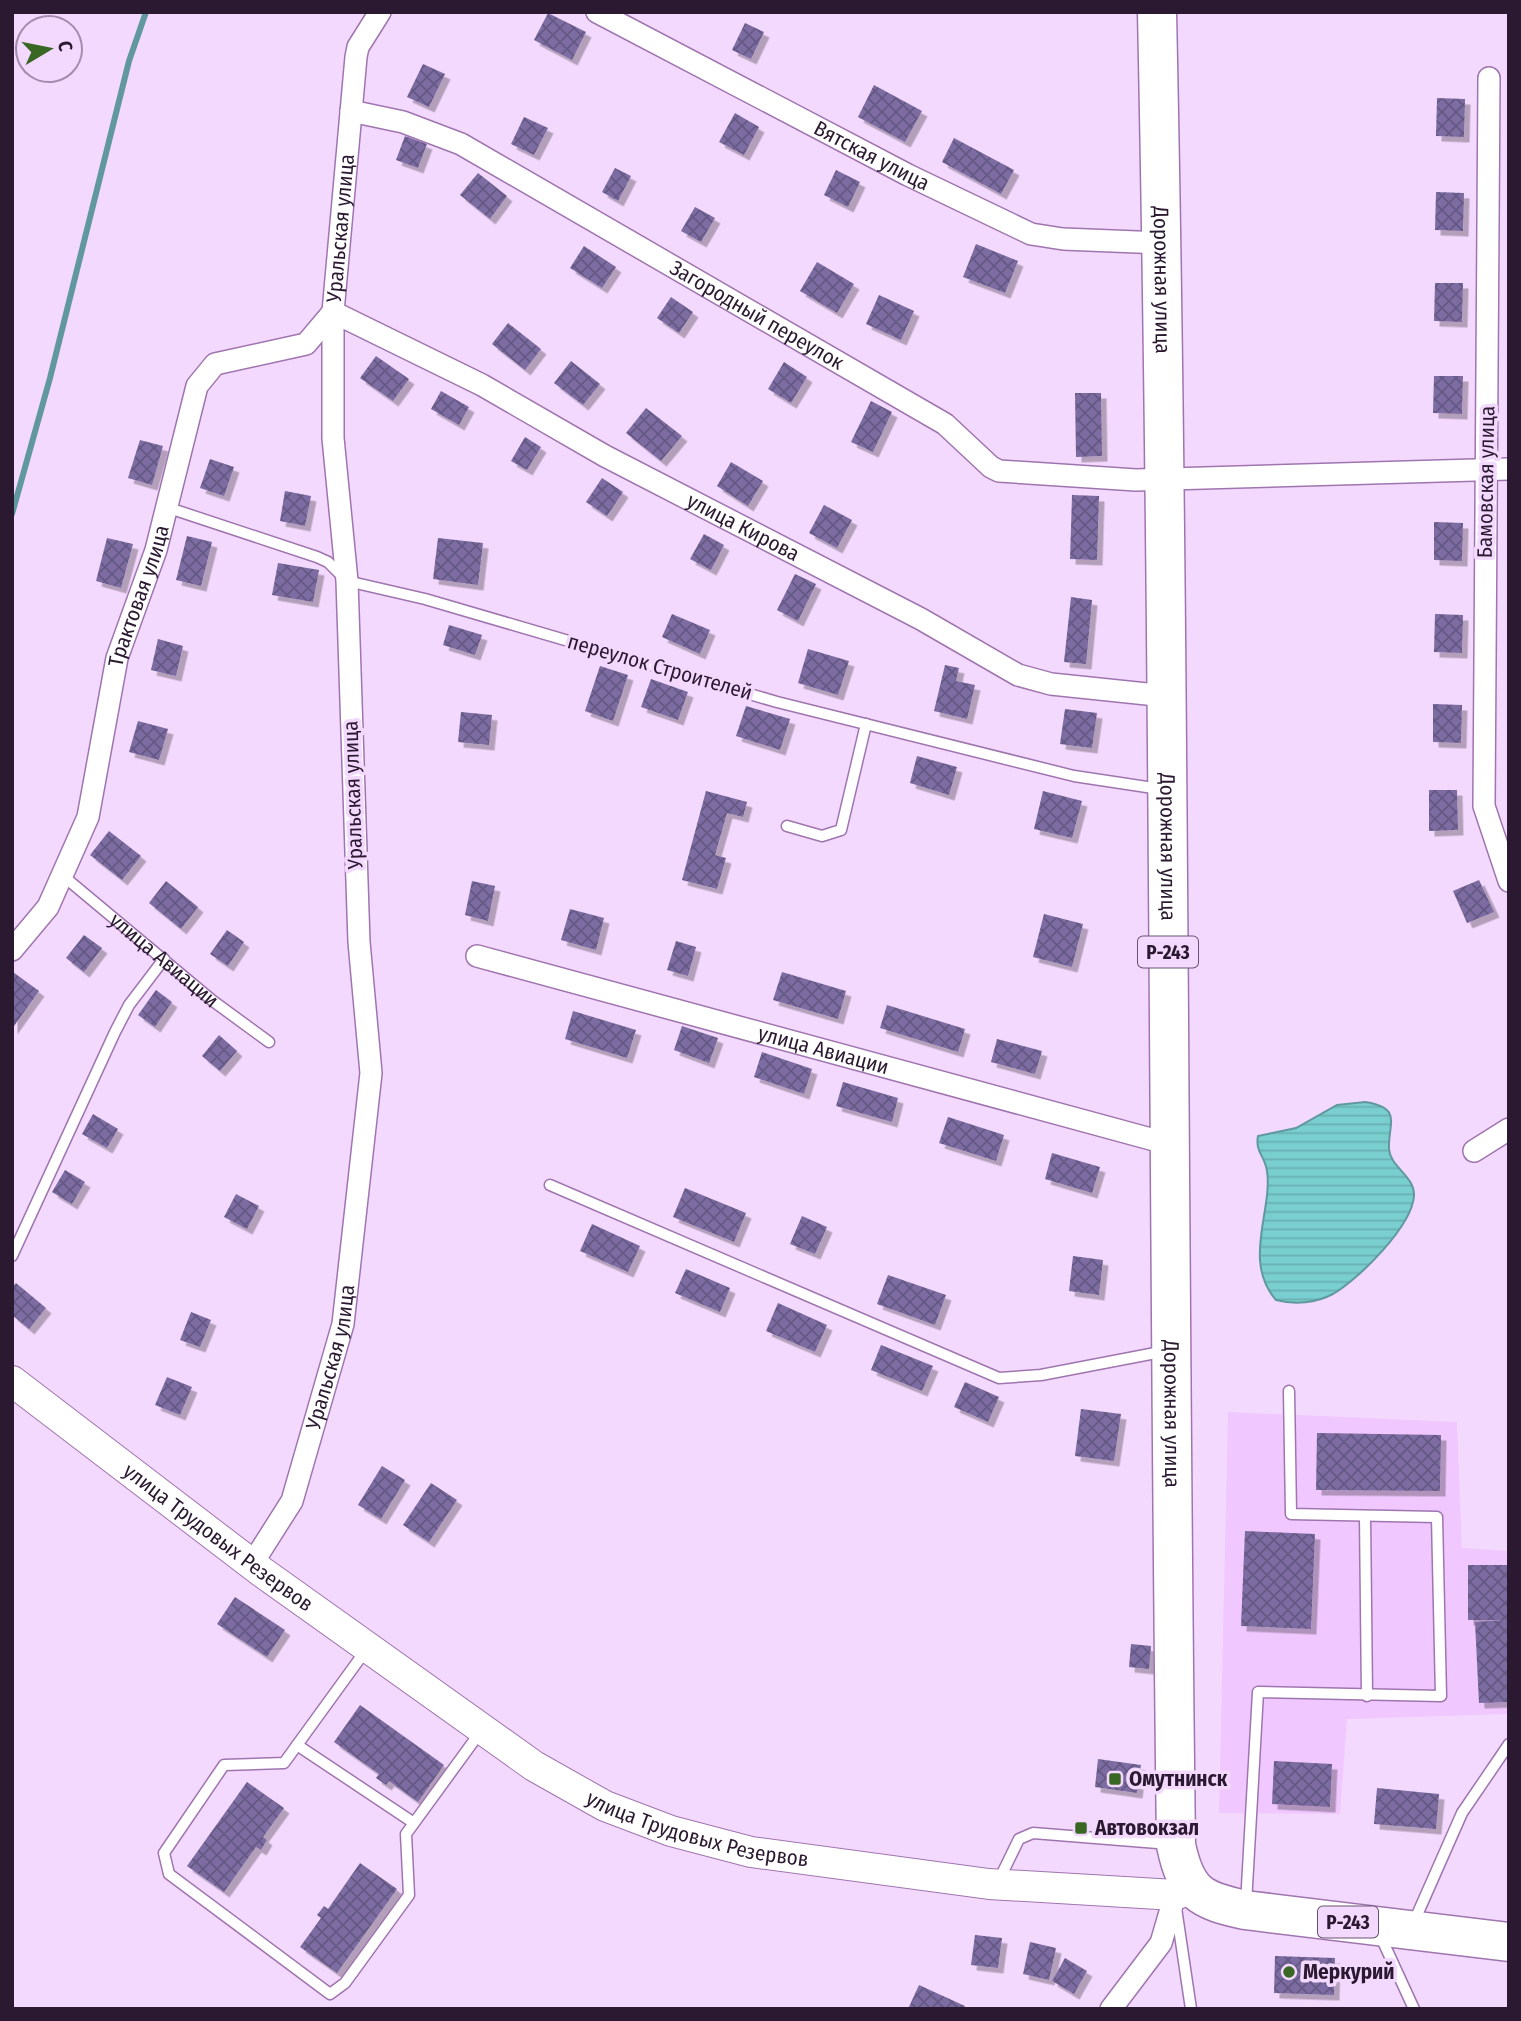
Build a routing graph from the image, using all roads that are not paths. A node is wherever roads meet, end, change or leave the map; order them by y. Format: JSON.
{"nodes":[{"id":1,"x":380,"y":12,"type":"edge"},
{"id":2,"x":597,"y":12,"type":"edge"},
{"id":3,"x":1157,"y":12,"type":"edge"},
{"id":4,"x":1489,"y":78,"type":"dead end"},
{"id":5,"x":351,"y":111,"type":"junction"},
{"id":6,"x":1162,"y":243,"type":"junction"},
{"id":7,"x":333,"y":312,"type":"junction"},
{"id":8,"x":1509,"y":469,"type":"edge"},
{"id":9,"x":1486,"y":470,"type":"junction"},
{"id":10,"x":1164,"y":478,"type":"junction"},
{"id":11,"x":166,"y":508,"type":"junction"},
{"id":12,"x":347,"y":581,"type":"junction"},
{"id":13,"x":1166,"y":696,"type":"junction"},
{"id":14,"x":866,"y":724,"type":"junction"},
{"id":15,"x":1167,"y":789,"type":"junction"},
{"id":16,"x":786,"y":826,"type":"dead end"},
{"id":17,"x":62,"y":875,"type":"junction"},
{"id":18,"x":1509,"y":881,"type":"edge"},
{"id":19,"x":12,"y":950,"type":"edge"},
{"id":20,"x":477,"y":956,"type":"dead end"},
{"id":21,"x":164,"y":959,"type":"junction"},
{"id":22,"x":269,"y":1042,"type":"dead end"},
{"id":23,"x":1509,"y":1129,"type":"edge"},
{"id":24,"x":1169,"y":1144,"type":"junction"},
{"id":25,"x":1474,"y":1151,"type":"dead end"},
{"id":26,"x":550,"y":1185,"type":"dead end"},
{"id":27,"x":12,"y":1256,"type":"edge"},
{"id":28,"x":1169,"y":1351,"type":"junction"},
{"id":29,"x":12,"y":1381,"type":"edge"},
{"id":30,"x":1289,"y":1391,"type":"dead end"},
{"id":31,"x":1365,"y":1516,"type":"junction"},
{"id":32,"x":251,"y":1564,"type":"junction"},
{"id":33,"x":368,"y":1647,"type":"junction"},
{"id":34,"x":1367,"y":1696,"type":"junction"},
{"id":35,"x":482,"y":1729,"type":"junction"},
{"id":36,"x":1509,"y":1744,"type":"edge"},
{"id":37,"x":297,"y":1745,"type":"junction"},
{"id":38,"x":414,"y":1823,"type":"junction"},
{"id":39,"x":1176,"y":1845,"type":"junction"},
{"id":40,"x":997,"y":1884,"type":"junction"},
{"id":41,"x":1183,"y":1891,"type":"junction"},
{"id":42,"x":1245,"y":1910,"type":"junction"},
{"id":43,"x":1393,"y":1928,"type":"junction"},
{"id":44,"x":1509,"y":1942,"type":"edge"},
{"id":45,"x":1111,"y":2009,"type":"edge"},
{"id":46,"x":1191,"y":2009,"type":"edge"},
{"id":47,"x":1414,"y":2009,"type":"edge"}],
"edges":[{"from":1,"to":5,"type":"street","name":"Уральская улица"},
{"from":2,"to":6,"type":"street","name":"Вятская улица"},
{"from":3,"to":6,"type":"highway","name":"Дорожная улица","number":"Р-243"},
{"from":4,"to":9,"type":"street","name":"Бамовская улица"},
{"from":5,"to":7,"type":"street","name":"Уральская улица"},
{"from":5,"to":10,"type":"street","name":"Загородный переулок"},
{"from":6,"to":10,"type":"highway","name":"Дорожная улица","number":"Р-243"},
{"from":7,"to":11,"type":"street","name":"Трактовая улица"},
{"from":7,"to":12,"type":"street","name":"Уральская улица"},
{"from":7,"to":13,"type":"street","name":"улица Кирова"},
{"from":8,"to":9,"type":"street","name":"Загородный переулок"},
{"from":9,"to":10,"type":"street","name":"Загородный переулок"},
{"from":9,"to":18,"type":"street","name":"Бамовская улица"},
{"from":10,"to":13,"type":"highway","name":"Дорожная улица","number":"Р-243"},
{"from":11,"to":12,"type":"lane","name":"переулок Строителей"},
{"from":11,"to":17,"type":"street","name":"Трактовая улица"},
{"from":12,"to":14,"type":"lane","name":"переулок Строителей"},
{"from":12,"to":32,"type":"street","name":"Уральская улица"},
{"from":13,"to":15,"type":"highway","name":"Дорожная улица","number":"Р-243"},
{"from":14,"to":15,"type":"lane","name":"переулок Строителей"},
{"from":14,"to":16,"type":"lane"},
{"from":15,"to":24,"type":"highway","name":"Дорожная улица","number":"Р-243"},
{"from":17,"to":19,"type":"street","name":"Трактовая улица"},
{"from":17,"to":21,"type":"lane","name":"улица Авиации"},
{"from":20,"to":24,"type":"street","name":"улица Авиации"},
{"from":21,"to":22,"type":"lane","name":"улица Авиации"},
{"from":21,"to":27,"type":"lane"},
{"from":23,"to":25,"type":"street"},
{"from":24,"to":28,"type":"highway","name":"Дорожная улица","number":"Р-243"},
{"from":26,"to":28,"type":"lane"},
{"from":28,"to":39,"type":"highway","name":"Дорожная улица","number":"Р-243"},
{"from":29,"to":32,"type":"main road","name":"улица Трудовых Резервов"},
{"from":30,"to":31,"type":"lane"},
{"from":31,"to":34,"type":"lane"},
{"from":31,"to":34,"type":"lane"},
{"from":32,"to":33,"type":"main road","name":"улица Трудовых Резервов"},
{"from":33,"to":35,"type":"main road","name":"улица Трудовых Резервов"},
{"from":33,"to":37,"type":"lane"},
{"from":34,"to":42,"type":"lane"},
{"from":35,"to":38,"type":"lane"},
{"from":35,"to":40,"type":"main road","name":"улица Трудовых Резервов"},
{"from":36,"to":43,"type":"lane"},
{"from":37,"to":38,"type":"lane"},
{"from":37,"to":38,"type":"lane"},
{"from":39,"to":40,"type":"lane"},
{"from":39,"to":41,"type":"highway","name":"Дорожная улица","number":"Р-243"},
{"from":40,"to":41,"type":"main road","name":"улица Трудовых Резервов"},
{"from":41,"to":42,"type":"highway","name":"улица Трудовых Резервов","number":"Р-243"},
{"from":41,"to":45,"type":"street"},
{"from":41,"to":46,"type":"lane"},
{"from":42,"to":43,"type":"highway","name":"улица Трудовых Резервов","number":"Р-243"},
{"from":43,"to":44,"type":"highway","name":"улица Трудовых Резервов","number":"Р-243"},
{"from":43,"to":47,"type":"lane"}]}
